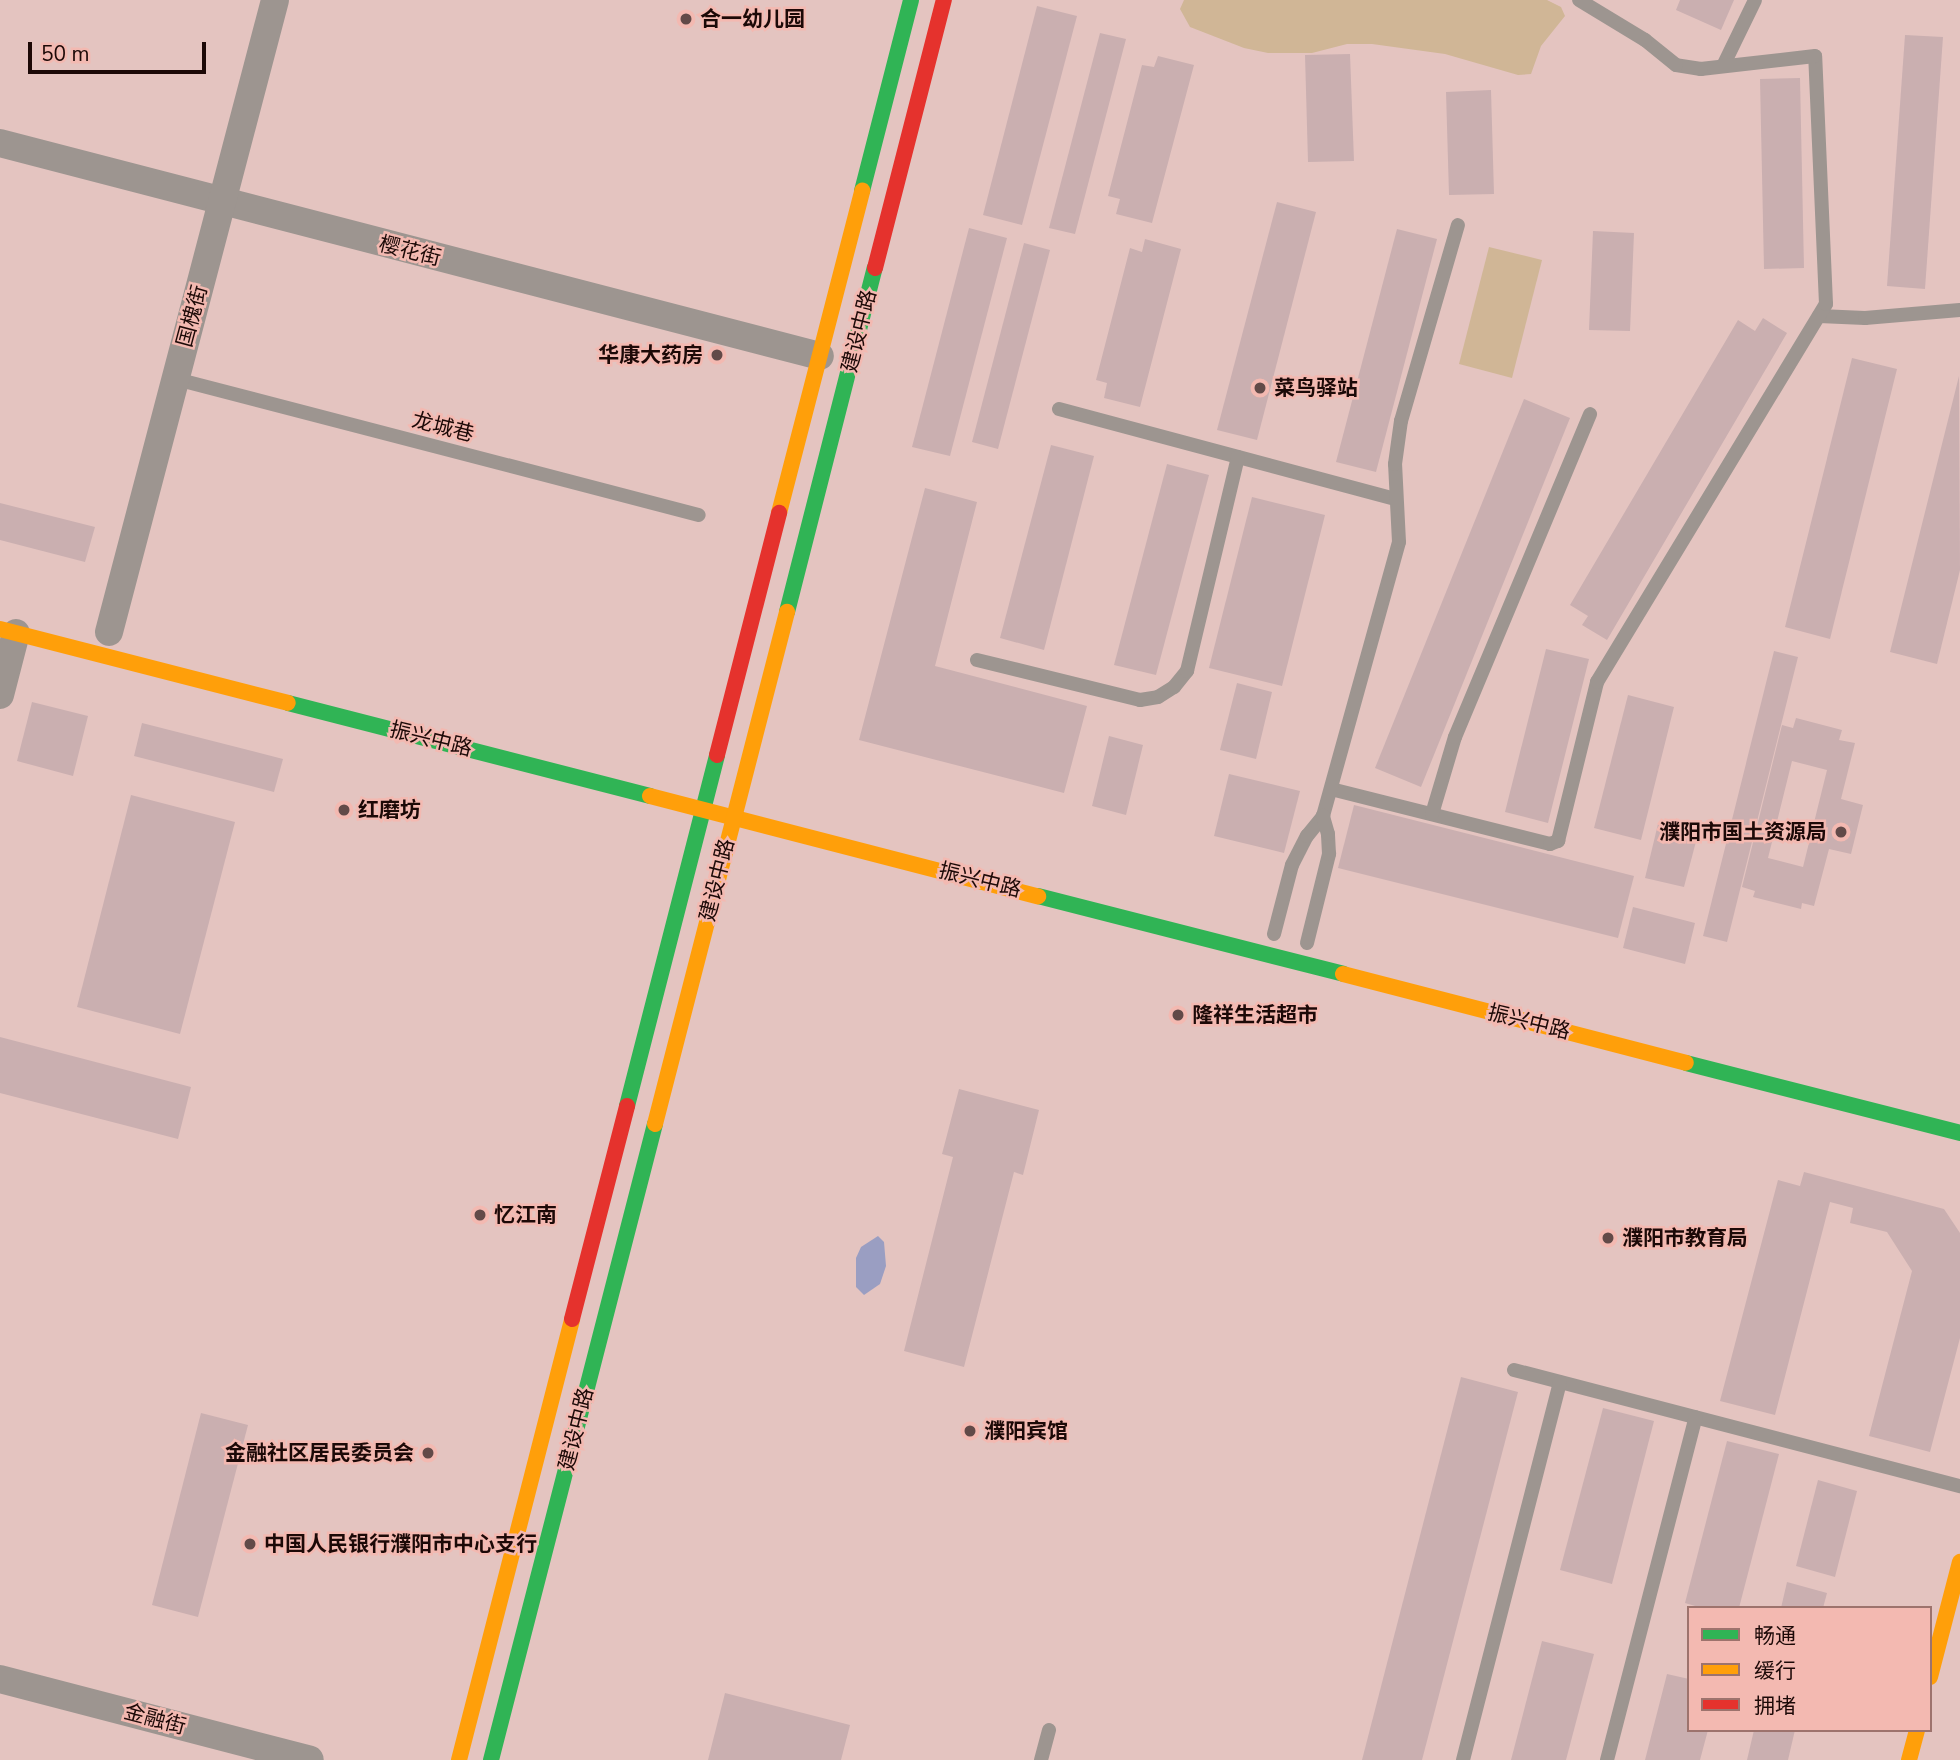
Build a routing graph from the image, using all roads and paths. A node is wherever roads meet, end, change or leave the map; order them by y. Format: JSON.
{"nodes":[{"id":1,"x":275,"y":0,"type":"edge"},
{"id":2,"x":911,"y":0,"type":"edge"},
{"id":3,"x":944,"y":0,"type":"edge"},
{"id":4,"x":1580,"y":0,"type":"edge"},
{"id":5,"x":1755,"y":0,"type":"edge"},
{"id":6,"x":1723,"y":66,"type":"junction"},
{"id":7,"x":0,"y":144,"type":"edge"},
{"id":8,"x":222,"y":202,"type":"junction"},
{"id":9,"x":1458,"y":225,"type":"dead end"},
{"id":10,"x":1960,"y":310,"type":"edge"},
{"id":11,"x":1819,"y":316,"type":"junction"},
{"id":12,"x":820,"y":356,"type":"junction"},
{"id":13,"x":176,"y":379,"type":"junction"},
{"id":14,"x":1059,"y":409,"type":"dead end"},
{"id":15,"x":1590,"y":414,"type":"dead end"},
{"id":16,"x":1238,"y":457,"type":"junction"},
{"id":17,"x":1395,"y":499,"type":"junction"},
{"id":18,"x":699,"y":515,"type":"dead end"},
{"id":19,"x":8,"y":631,"type":"edge"},
{"id":20,"x":109,"y":632,"type":"dead end"},
{"id":21,"x":977,"y":660,"type":"dead end"},
{"id":22,"x":0,"y":695,"type":"edge"},
{"id":23,"x":703,"y":785,"type":"junction"},
{"id":24,"x":1331,"y":789,"type":"junction"},
{"id":25,"x":746,"y":797,"type":"junction"},
{"id":26,"x":704,"y":808,"type":"junction"},
{"id":27,"x":1432,"y":814,"type":"junction"},
{"id":28,"x":1323,"y":816,"type":"junction"},
{"id":29,"x":734,"y":817,"type":"junction"},
{"id":30,"x":1268,"y":932,"type":"joint"},
{"id":31,"x":1314,"y":945,"type":"joint"},
{"id":32,"x":1960,"y":1133,"type":"edge"},
{"id":33,"x":1514,"y":1370,"type":"dead end"},
{"id":34,"x":1560,"y":1382,"type":"junction"},
{"id":35,"x":1696,"y":1418,"type":"junction"},
{"id":36,"x":1960,"y":1486,"type":"edge"},
{"id":37,"x":1960,"y":1562,"type":"edge"},
{"id":38,"x":1932,"y":1669,"type":"edge"},
{"id":39,"x":0,"y":1679,"type":"edge"},
{"id":40,"x":1049,"y":1730,"type":"dead end"},
{"id":41,"x":1916,"y":1732,"type":"edge"},
{"id":42,"x":310,"y":1760,"type":"edge"},
{"id":43,"x":459,"y":1760,"type":"edge"},
{"id":44,"x":491,"y":1760,"type":"edge"},
{"id":45,"x":1041,"y":1760,"type":"edge"},
{"id":46,"x":1463,"y":1760,"type":"edge"},
{"id":47,"x":1606,"y":1760,"type":"edge"},
{"id":48,"x":1909,"y":1760,"type":"edge"}],
"edges":[{"from":1,"to":8,"type":"street","name":"国槐街"},
{"from":2,"to":12,"type":"main road","name":"建设中路"},
{"from":3,"to":25,"type":"main road","name":"建设中路"},
{"from":4,"to":6,"type":"lane"},
{"from":5,"to":6,"type":"lane"},
{"from":6,"to":11,"type":"lane"},
{"from":7,"to":8,"type":"street","name":"樱花街"},
{"from":8,"to":12,"type":"street","name":"樱花街"},
{"from":8,"to":13,"type":"street","name":"国槐街"},
{"from":9,"to":17,"type":"lane"},
{"from":10,"to":11,"type":"lane"},
{"from":11,"to":27,"type":"lane"},
{"from":12,"to":23,"type":"main road","name":"建设中路"},
{"from":13,"to":18,"type":"lane","name":"龙城巷"},
{"from":13,"to":20,"type":"street","name":"国槐街"},
{"from":14,"to":16,"type":"lane"},
{"from":15,"to":27,"type":"lane"},
{"from":16,"to":17,"type":"lane"},
{"from":16,"to":21,"type":"lane"},
{"from":17,"to":24,"type":"lane"},
{"from":19,"to":22,"type":"street"},
{"from":19,"to":26,"type":"main road","name":"振兴中路"},
{"from":23,"to":25,"type":"main road"},
{"from":23,"to":26,"type":"main road","name":"建设中路"},
{"from":24,"to":27,"type":"lane"},
{"from":24,"to":28,"type":"lane"},
{"from":25,"to":29,"type":"main road","name":"建设中路"},
{"from":26,"to":29,"type":"main road","name":"振兴中路"},
{"from":26,"to":43,"type":"main road","name":"建设中路"},
{"from":28,"to":30,"type":"lane"},
{"from":28,"to":31,"type":"lane"},
{"from":29,"to":32,"type":"main road","name":"振兴中路"},
{"from":29,"to":44,"type":"main road","name":"建设中路"},
{"from":30,"to":31,"type":"main road"},
{"from":33,"to":34,"type":"lane"},
{"from":34,"to":35,"type":"lane"},
{"from":34,"to":46,"type":"lane"},
{"from":35,"to":36,"type":"lane"},
{"from":35,"to":47,"type":"lane"},
{"from":37,"to":38,"type":"main road"},
{"from":39,"to":42,"type":"street","name":"金融街"},
{"from":40,"to":45,"type":"lane"},
{"from":41,"to":48,"type":"main road"}]}
